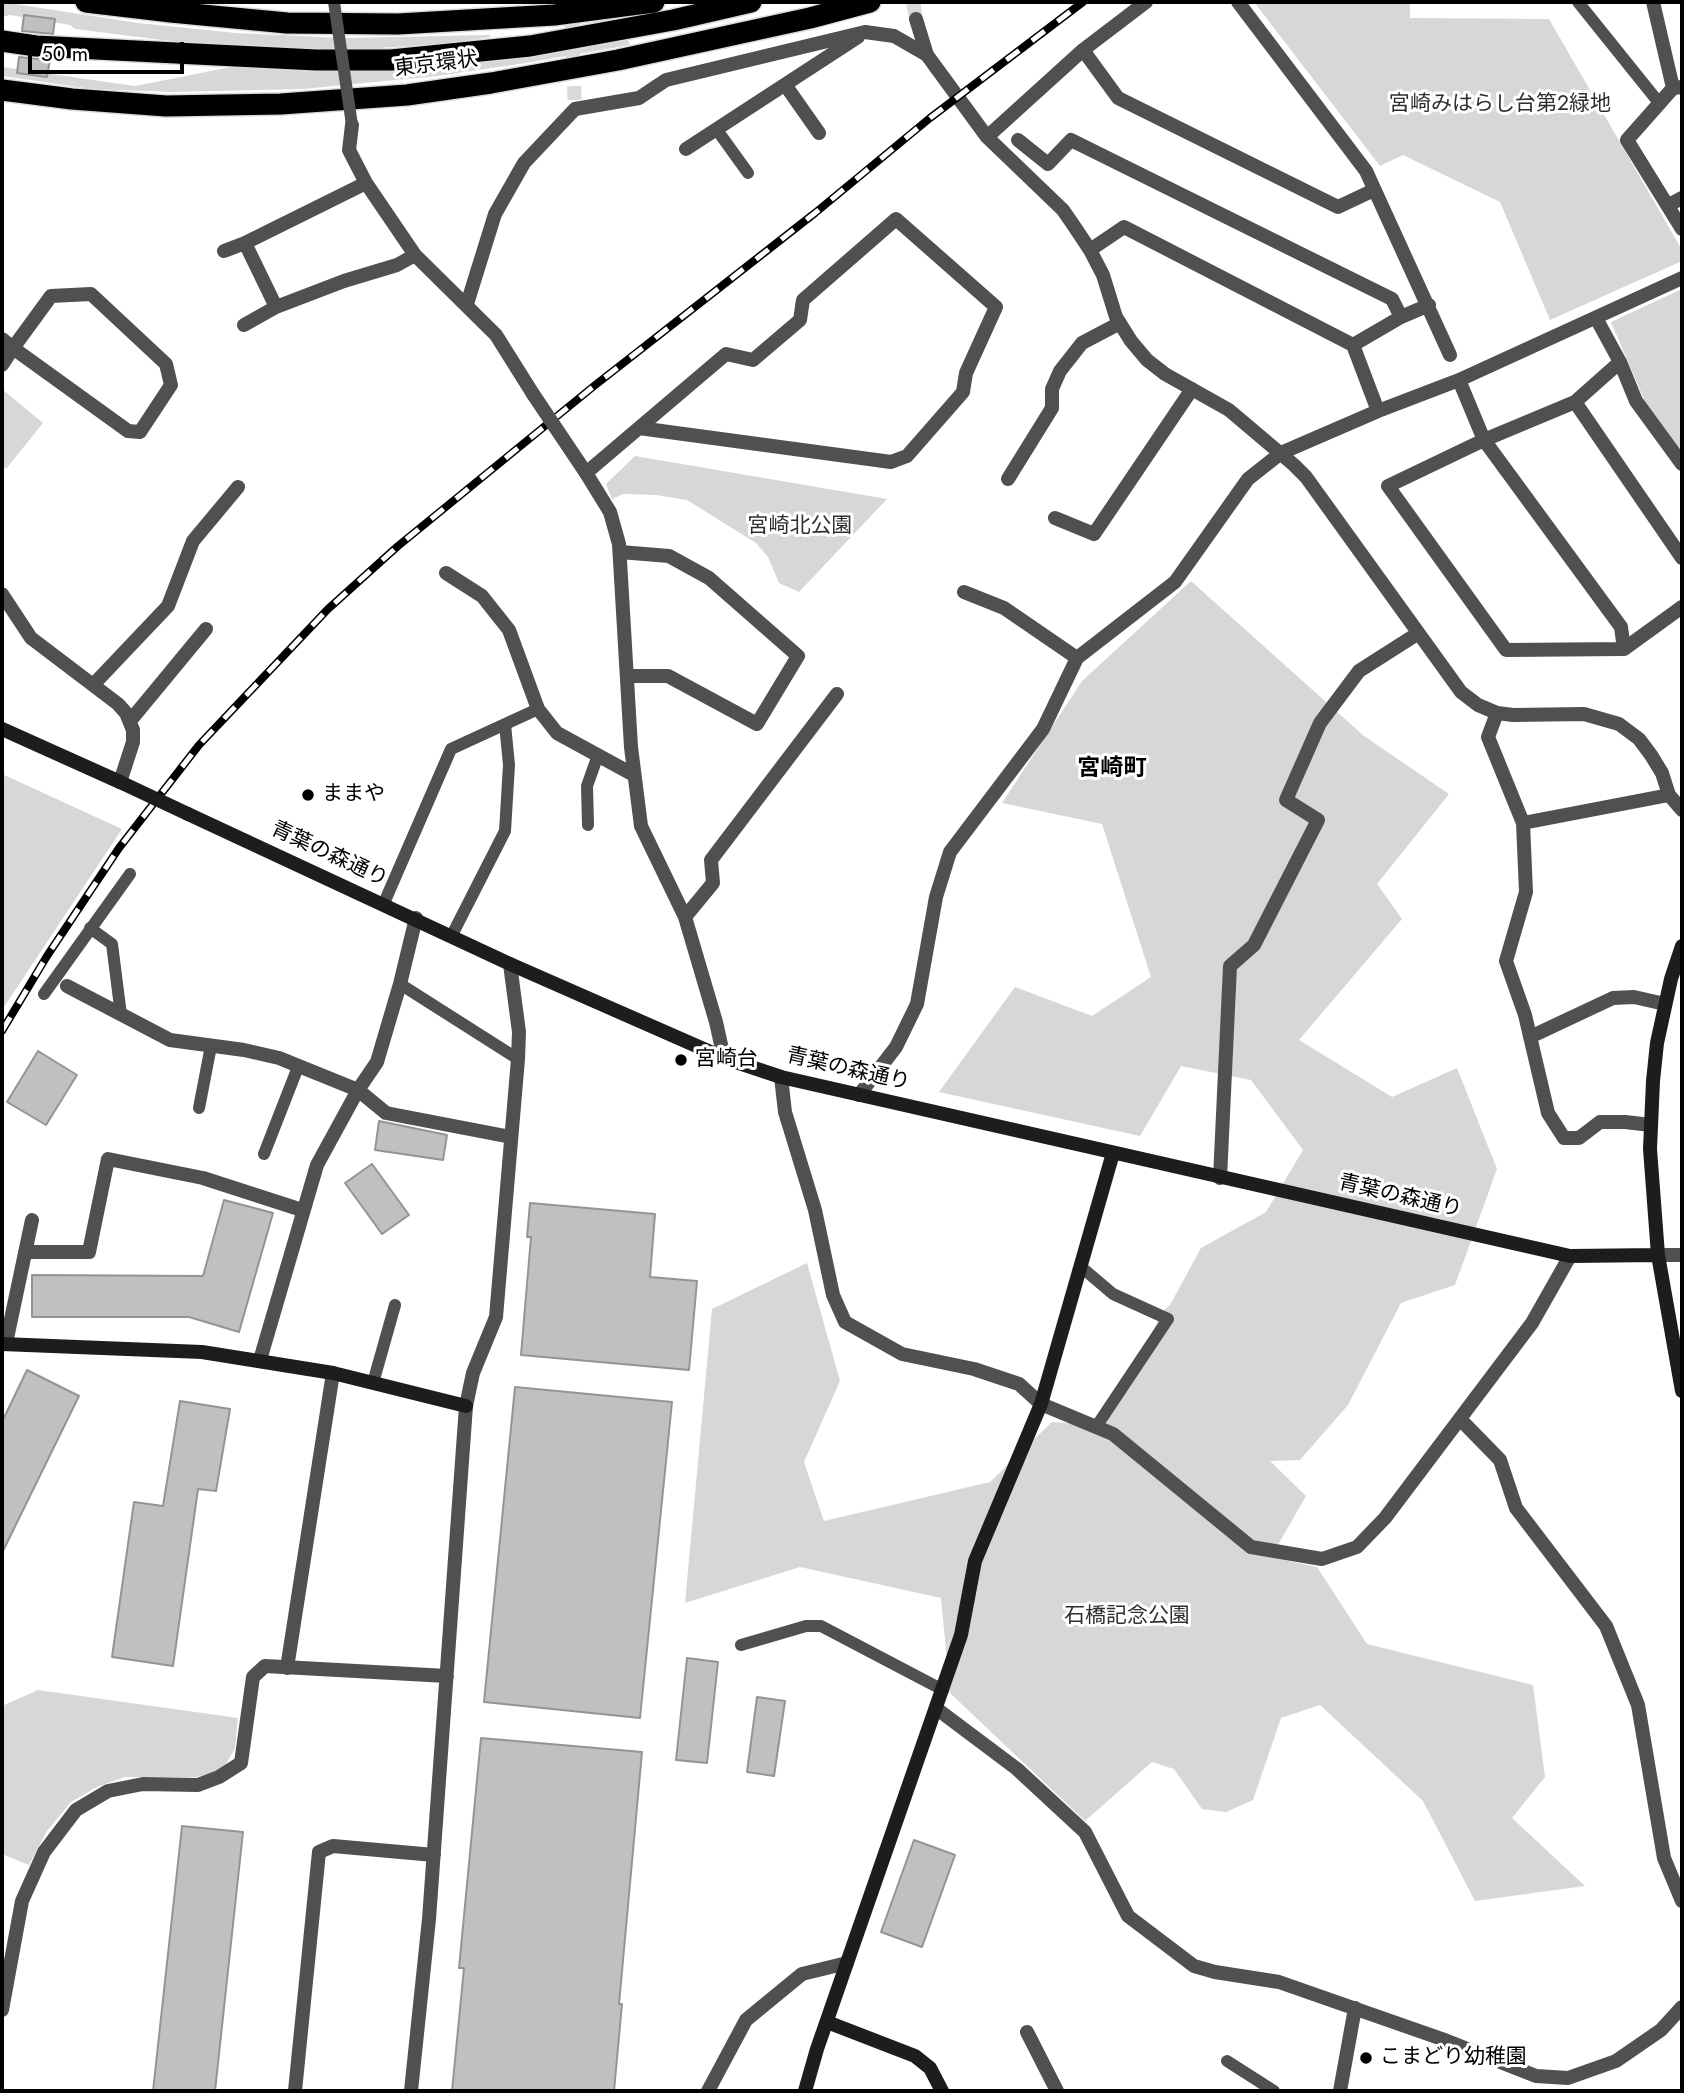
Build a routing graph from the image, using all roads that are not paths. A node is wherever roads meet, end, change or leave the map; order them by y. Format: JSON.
{"nodes":[{"id":1,"x":86,"y":2,"type":"edge"},
{"id":2,"x":334,"y":2,"type":"edge"},
{"id":3,"x":654,"y":2,"type":"edge"},
{"id":4,"x":751,"y":2,"type":"edge"},
{"id":5,"x":870,"y":2,"type":"edge"},
{"id":6,"x":1146,"y":2,"type":"edge"},
{"id":7,"x":1238,"y":2,"type":"edge"},
{"id":8,"x":1578,"y":2,"type":"edge"},
{"id":9,"x":1653,"y":2,"type":"edge"},
{"id":10,"x":916,"y":19,"type":"tunnel mouth"},
{"id":11,"x":865,"y":32,"type":"junction"},
{"id":12,"x":2,"y":41,"type":"edge"},
{"id":13,"x":1083,"y":50,"type":"junction"},
{"id":14,"x":927,"y":55,"type":"junction"},
{"id":15,"x":786,"y":86,"type":"junction"},
{"id":16,"x":1677,"y":88,"type":"edge"},
{"id":17,"x":2,"y":90,"type":"edge"},
{"id":18,"x":1660,"y":104,"type":"junction"},
{"id":19,"x":352,"y":125,"type":"joint"},
{"id":20,"x":716,"y":130,"type":"junction"},
{"id":21,"x":819,"y":133,"type":"dead end"},
{"id":22,"x":987,"y":137,"type":"junction"},
{"id":23,"x":1018,"y":140,"type":"dead end"},
{"id":24,"x":686,"y":149,"type":"dead end"},
{"id":25,"x":748,"y":173,"type":"dead end"},
{"id":26,"x":366,"y":183,"type":"junction"},
{"id":27,"x":1374,"y":190,"type":"junction"},
{"id":28,"x":1676,"y":202,"type":"edge"},
{"id":29,"x":1682,"y":229,"type":"edge"},
{"id":30,"x":245,"y":243,"type":"junction"},
{"id":31,"x":1090,"y":250,"type":"junction"},
{"id":32,"x":224,"y":251,"type":"dead end"},
{"id":33,"x":415,"y":255,"type":"junction"},
{"id":34,"x":1682,"y":278,"type":"edge"},
{"id":35,"x":467,"y":304,"type":"junction"},
{"id":36,"x":1429,"y":305,"type":"junction"},
{"id":37,"x":276,"y":307,"type":"junction"},
{"id":38,"x":1401,"y":317,"type":"junction"},
{"id":39,"x":1596,"y":318,"type":"junction"},
{"id":40,"x":1120,"y":323,"type":"junction"},
{"id":41,"x":244,"y":325,"type":"dead end"},
{"id":42,"x":8,"y":344,"type":"edge"},
{"id":43,"x":1353,"y":345,"type":"junction"},
{"id":44,"x":1450,"y":355,"type":"dead end"},
{"id":45,"x":1620,"y":362,"type":"junction"},
{"id":46,"x":2,"y":365,"type":"edge"},
{"id":47,"x":1460,"y":380,"type":"junction"},
{"id":48,"x":1192,"y":389,"type":"junction"},
{"id":49,"x":1575,"y":402,"type":"junction"},
{"id":50,"x":1378,"y":411,"type":"junction"},
{"id":51,"x":639,"y":428,"type":"junction"},
{"id":52,"x":1484,"y":440,"type":"junction"},
{"id":53,"x":1282,"y":453,"type":"junction"},
{"id":54,"x":1682,"y":464,"type":"edge"},
{"id":55,"x":586,"y":473,"type":"junction"},
{"id":56,"x":1008,"y":479,"type":"dead end"},
{"id":57,"x":238,"y":487,"type":"dead end"},
{"id":58,"x":1055,"y":518,"type":"dead end"},
{"id":59,"x":620,"y":552,"type":"junction"},
{"id":60,"x":1682,"y":558,"type":"edge"},
{"id":61,"x":446,"y":573,"type":"dead end"},
{"id":62,"x":964,"y":592,"type":"dead end"},
{"id":63,"x":2,"y":594,"type":"edge"},
{"id":64,"x":1682,"y":607,"type":"edge"},
{"id":65,"x":206,"y":629,"type":"dead end"},
{"id":66,"x":1418,"y":634,"type":"junction"},
{"id":67,"x":1624,"y":649,"type":"junction"},
{"id":68,"x":1077,"y":658,"type":"junction"},
{"id":69,"x":627,"y":676,"type":"junction"},
{"id":70,"x":93,"y":685,"type":"junction"},
{"id":71,"x":837,"y":694,"type":"dead end"},
{"id":72,"x":538,"y":709,"type":"junction"},
{"id":73,"x":1497,"y":713,"type":"junction"},
{"id":74,"x":130,"y":721,"type":"junction"},
{"id":75,"x":505,"y":724,"type":"junction"},
{"id":76,"x":2,"y":729,"type":"edge"},
{"id":77,"x":598,"y":755,"type":"junction"},
{"id":78,"x":635,"y":775,"type":"junction"},
{"id":79,"x":120,"y":782,"type":"junction"},
{"id":80,"x":1669,"y":795,"type":"junction"},
{"id":81,"x":1682,"y":810,"type":"edge"},
{"id":82,"x":1522,"y":823,"type":"junction"},
{"id":83,"x":589,"y":825,"type":"dead end"},
{"id":84,"x":130,"y":874,"type":"dead end"},
{"id":85,"x":384,"y":903,"type":"junction"},
{"id":86,"x":685,"y":917,"type":"junction"},
{"id":87,"x":416,"y":918,"type":"junction"},
{"id":88,"x":90,"y":928,"type":"junction"},
{"id":89,"x":452,"y":935,"type":"junction"},
{"id":90,"x":1682,"y":946,"type":"edge"},
{"id":91,"x":510,"y":964,"type":"junction"},
{"id":92,"x":400,"y":984,"type":"junction"},
{"id":93,"x":67,"y":986,"type":"dead end"},
{"id":94,"x":44,"y":994,"type":"dead end"},
{"id":95,"x":1665,"y":1004,"type":"junction"},
{"id":96,"x":121,"y":1015,"type":"junction"},
{"id":97,"x":1530,"y":1037,"type":"junction"},
{"id":98,"x":211,"y":1046,"type":"junction"},
{"id":99,"x":724,"y":1058,"type":"junction"},
{"id":100,"x":518,"y":1059,"type":"junction"},
{"id":101,"x":298,"y":1067,"type":"junction"},
{"id":102,"x":781,"y":1077,"type":"junction"},
{"id":103,"x":358,"y":1090,"type":"junction"},
{"id":104,"x":859,"y":1095,"type":"junction"},
{"id":105,"x":199,"y":1108,"type":"dead end"},
{"id":106,"x":1651,"y":1125,"type":"junction"},
{"id":107,"x":511,"y":1137,"type":"junction"},
{"id":108,"x":1113,"y":1153,"type":"junction"},
{"id":109,"x":264,"y":1154,"type":"dead end"},
{"id":110,"x":1220,"y":1178,"type":"junction"},
{"id":111,"x":302,"y":1210,"type":"junction"},
{"id":112,"x":32,"y":1220,"type":"dead end"},
{"id":113,"x":25,"y":1252,"type":"junction"},
{"id":114,"x":1658,"y":1255,"type":"junction"},
{"id":115,"x":1682,"y":1255,"type":"edge"},
{"id":116,"x":1570,"y":1256,"type":"junction"},
{"id":117,"x":1080,"y":1266,"type":"junction"},
{"id":118,"x":395,"y":1305,"type":"dead end"},
{"id":119,"x":4,"y":1344,"type":"edge"},
{"id":120,"x":260,"y":1360,"type":"junction"},
{"id":121,"x":333,"y":1373,"type":"junction"},
{"id":122,"x":373,"y":1383,"type":"junction"},
{"id":123,"x":1682,"y":1391,"type":"edge"},
{"id":124,"x":1041,"y":1404,"type":"junction"},
{"id":125,"x":466,"y":1406,"type":"junction"},
{"id":126,"x":1460,"y":1419,"type":"junction"},
{"id":127,"x":1096,"y":1427,"type":"junction"},
{"id":128,"x":741,"y":1645,"type":"dead end"},
{"id":129,"x":287,"y":1668,"type":"junction"},
{"id":130,"x":447,"y":1676,"type":"junction"},
{"id":131,"x":943,"y":1690,"type":"junction"},
{"id":132,"x":937,"y":1709,"type":"junction"},
{"id":133,"x":434,"y":1855,"type":"junction"},
{"id":134,"x":1682,"y":1901,"type":"edge"},
{"id":135,"x":847,"y":1963,"type":"junction"},
{"id":136,"x":1682,"y":2007,"type":"edge"},
{"id":137,"x":1355,"y":2008,"type":"junction"},
{"id":138,"x":2,"y":2010,"type":"edge"},
{"id":139,"x":827,"y":2022,"type":"junction"},
{"id":140,"x":1027,"y":2032,"type":"dead end"},
{"id":141,"x":1227,"y":2061,"type":"dead end"},
{"id":142,"x":1568,"y":2085,"type":"edge"},
{"id":143,"x":295,"y":2091,"type":"edge"},
{"id":144,"x":411,"y":2091,"type":"edge"},
{"id":145,"x":708,"y":2091,"type":"edge"},
{"id":146,"x":805,"y":2091,"type":"edge"},
{"id":147,"x":942,"y":2091,"type":"edge"},
{"id":148,"x":1057,"y":2091,"type":"edge"},
{"id":149,"x":1274,"y":2091,"type":"edge"},
{"id":150,"x":1340,"y":2091,"type":"edge"}],
"edges":[{"from":1,"to":3,"type":"highway"},
{"from":2,"to":19,"type":"lane","bridge":true},
{"from":4,"to":12,"type":"highway"},
{"from":5,"to":17,"type":"highway","name":"東京環状"},
{"from":6,"to":13,"type":"street"},
{"from":7,"to":27,"type":"street"},
{"from":8,"to":18,"type":"lane"},
{"from":9,"to":16,"type":"street"},
{"from":10,"to":14,"type":"street"},
{"from":11,"to":14,"type":"street"},
{"from":11,"to":15,"type":"street"},
{"from":11,"to":35,"type":"street"},
{"from":13,"to":22,"type":"street"},
{"from":13,"to":27,"type":"street"},
{"from":14,"to":22,"type":"street"},
{"from":15,"to":20,"type":"street"},
{"from":15,"to":21,"type":"street"},
{"from":16,"to":18,"type":"street"},
{"from":18,"to":28,"type":"street"},
{"from":19,"to":26,"type":"street"},
{"from":20,"to":24,"type":"street"},
{"from":20,"to":25,"type":"lane"},
{"from":22,"to":31,"type":"street"},
{"from":23,"to":38,"type":"street"},
{"from":26,"to":30,"type":"street"},
{"from":26,"to":33,"type":"street"},
{"from":27,"to":36,"type":"street"},
{"from":28,"to":29,"type":"street"},
{"from":30,"to":32,"type":"street"},
{"from":30,"to":37,"type":"street"},
{"from":31,"to":40,"type":"street"},
{"from":31,"to":43,"type":"street"},
{"from":33,"to":35,"type":"street"},
{"from":33,"to":37,"type":"street"},
{"from":34,"to":39,"type":"street"},
{"from":35,"to":55,"type":"street","bridge":true},
{"from":36,"to":38,"type":"street"},
{"from":36,"to":44,"type":"street"},
{"from":37,"to":41,"type":"street"},
{"from":38,"to":43,"type":"street"},
{"from":39,"to":45,"type":"street"},
{"from":39,"to":47,"type":"street"},
{"from":40,"to":48,"type":"street"},
{"from":40,"to":56,"type":"street"},
{"from":42,"to":42,"type":"street"},
{"from":42,"to":46,"type":"street"},
{"from":43,"to":50,"type":"street"},
{"from":45,"to":49,"type":"street"},
{"from":45,"to":54,"type":"street"},
{"from":47,"to":50,"type":"street"},
{"from":47,"to":52,"type":"street"},
{"from":48,"to":53,"type":"street"},
{"from":48,"to":58,"type":"street"},
{"from":49,"to":52,"type":"street"},
{"from":49,"to":60,"type":"street"},
{"from":50,"to":53,"type":"street"},
{"from":51,"to":51,"type":"street"},
{"from":51,"to":55,"type":"street"},
{"from":52,"to":67,"type":"street"},
{"from":52,"to":67,"type":"street"},
{"from":53,"to":66,"type":"street"},
{"from":53,"to":68,"type":"street"},
{"from":55,"to":59,"type":"street"},
{"from":57,"to":70,"type":"street"},
{"from":59,"to":69,"type":"street"},
{"from":59,"to":69,"type":"street"},
{"from":61,"to":72,"type":"street"},
{"from":62,"to":68,"type":"street"},
{"from":63,"to":70,"type":"street"},
{"from":64,"to":67,"type":"street"},
{"from":65,"to":74,"type":"street"},
{"from":66,"to":73,"type":"street"},
{"from":66,"to":110,"type":"street"},
{"from":68,"to":104,"type":"street"},
{"from":69,"to":78,"type":"street"},
{"from":70,"to":74,"type":"street"},
{"from":71,"to":86,"type":"street"},
{"from":72,"to":75,"type":"lane"},
{"from":72,"to":77,"type":"street"},
{"from":73,"to":80,"type":"street"},
{"from":73,"to":82,"type":"street"},
{"from":74,"to":79,"type":"street"},
{"from":75,"to":85,"type":"lane"},
{"from":75,"to":89,"type":"lane"},
{"from":76,"to":79,"type":"street","name":"青葉の森通り"},
{"from":77,"to":78,"type":"street"},
{"from":77,"to":83,"type":"lane"},
{"from":78,"to":86,"type":"street"},
{"from":79,"to":85,"type":"street","name":"青葉の森通り","bridge":true},
{"from":80,"to":81,"type":"street"},
{"from":80,"to":82,"type":"street"},
{"from":82,"to":97,"type":"street"},
{"from":84,"to":88,"type":"lane"},
{"from":85,"to":87,"type":"street","name":"青葉の森通り"},
{"from":86,"to":99,"type":"street"},
{"from":87,"to":89,"type":"street","name":"青葉の森通り"},
{"from":87,"to":92,"type":"street"},
{"from":88,"to":94,"type":"lane"},
{"from":88,"to":96,"type":"lane"},
{"from":89,"to":91,"type":"street","name":"青葉の森通り"},
{"from":90,"to":95,"type":"street"},
{"from":91,"to":99,"type":"street","name":"青葉の森通り"},
{"from":91,"to":100,"type":"street"},
{"from":92,"to":100,"type":"lane"},
{"from":92,"to":103,"type":"street"},
{"from":93,"to":96,"type":"street"},
{"from":95,"to":97,"type":"street"},
{"from":95,"to":106,"type":"street"},
{"from":96,"to":98,"type":"street"},
{"from":97,"to":106,"type":"street"},
{"from":98,"to":101,"type":"street"},
{"from":98,"to":105,"type":"lane"},
{"from":99,"to":102,"type":"street","name":"青葉の森通り"},
{"from":100,"to":107,"type":"street"},
{"from":101,"to":103,"type":"street"},
{"from":101,"to":109,"type":"lane"},
{"from":102,"to":104,"type":"street","name":"青葉の森通り"},
{"from":102,"to":124,"type":"street"},
{"from":103,"to":107,"type":"street"},
{"from":103,"to":111,"type":"street"},
{"from":104,"to":108,"type":"street","name":"青葉の森通り"},
{"from":106,"to":114,"type":"street"},
{"from":107,"to":125,"type":"street"},
{"from":108,"to":110,"type":"street","name":"青葉の森通り"},
{"from":108,"to":117,"type":"street"},
{"from":110,"to":116,"type":"street","name":"青葉の森通り"},
{"from":111,"to":113,"type":"street"},
{"from":111,"to":120,"type":"street"},
{"from":112,"to":113,"type":"street"},
{"from":113,"to":119,"type":"street"},
{"from":114,"to":115,"type":"street"},
{"from":114,"to":116,"type":"street","name":"青葉の森通り"},
{"from":114,"to":123,"type":"street"},
{"from":116,"to":126,"type":"street"},
{"from":117,"to":124,"type":"street"},
{"from":117,"to":127,"type":"lane"},
{"from":118,"to":122,"type":"lane"},
{"from":119,"to":120,"type":"street"},
{"from":120,"to":121,"type":"street"},
{"from":121,"to":122,"type":"street"},
{"from":121,"to":129,"type":"street"},
{"from":122,"to":125,"type":"street"},
{"from":124,"to":127,"type":"street"},
{"from":124,"to":131,"type":"street"},
{"from":125,"to":130,"type":"street"},
{"from":126,"to":127,"type":"street"},
{"from":126,"to":134,"type":"street"},
{"from":128,"to":131,"type":"lane"},
{"from":129,"to":130,"type":"street"},
{"from":129,"to":138,"type":"street"},
{"from":130,"to":133,"type":"street"},
{"from":131,"to":132,"type":"street"},
{"from":132,"to":135,"type":"street"},
{"from":132,"to":137,"type":"street"},
{"from":133,"to":143,"type":"street"},
{"from":133,"to":144,"type":"street"},
{"from":135,"to":139,"type":"street"},
{"from":135,"to":145,"type":"street"},
{"from":136,"to":142,"type":"street"},
{"from":137,"to":142,"type":"street"},
{"from":137,"to":150,"type":"street"},
{"from":139,"to":146,"type":"street"},
{"from":139,"to":147,"type":"street"},
{"from":140,"to":148,"type":"street"},
{"from":141,"to":149,"type":"lane"}]}
